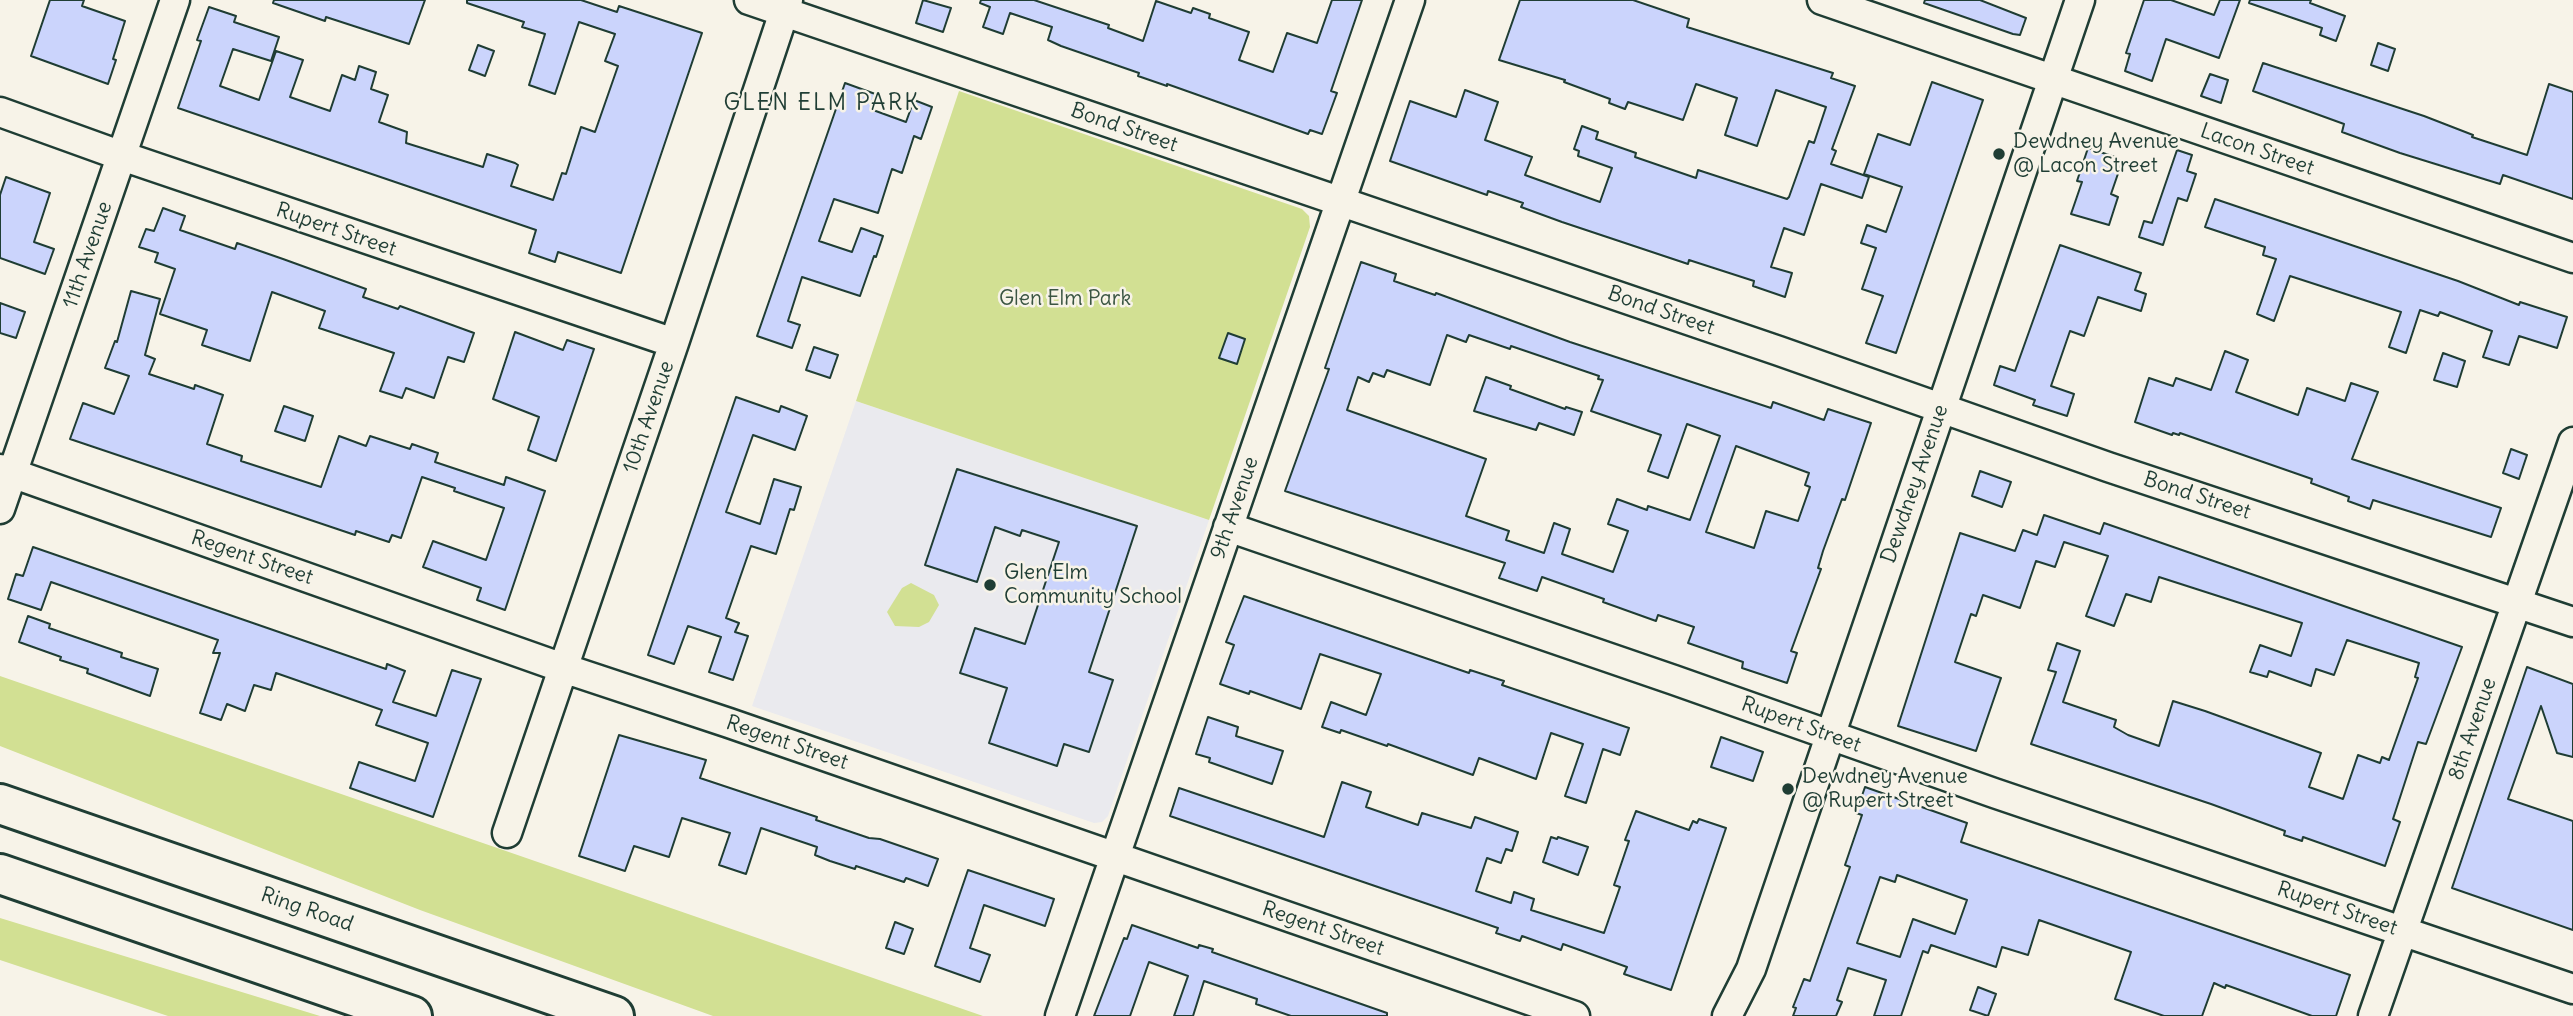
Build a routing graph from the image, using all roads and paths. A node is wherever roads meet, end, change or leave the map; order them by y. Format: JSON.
{"nodes":[{"id":1,"x":175,"y":0,"type":"edge"},
{"id":2,"x":749,"y":0,"type":"edge"},
{"id":3,"x":1410,"y":0,"type":"edge"},
{"id":4,"x":1822,"y":0,"type":"edge"},
{"id":5,"x":2080,"y":0,"type":"edge"},
{"id":6,"x":786,"y":6,"type":"edge"},
{"id":7,"x":2054,"y":78,"type":"junction"},
{"id":8,"x":0,"y":112,"type":"edge"},
{"id":9,"x":121,"y":156,"type":"junction"},
{"id":10,"x":1340,"y":202,"type":"junction"},
{"id":11,"x":2573,"y":258,"type":"edge"},
{"id":12,"x":674,"y":343,"type":"junction"},
{"id":13,"x":1941,"y":408,"type":"junction"},
{"id":14,"x":2573,"y":442,"type":"edge"},
{"id":15,"x":6,"y":472,"type":"edge"},
{"id":16,"x":0,"y":509,"type":"edge"},
{"id":17,"x":1228,"y":527,"type":"junction"},
{"id":18,"x":2516,"y":603,"type":"junction"},
{"id":19,"x":2573,"y":622,"type":"edge"},
{"id":20,"x":563,"y":668,"type":"junction"},
{"id":21,"x":1831,"y":736,"type":"junction"},
{"id":22,"x":0,"y":790,"type":"edge"},
{"id":23,"x":0,"y":804,"type":"edge"},
{"id":24,"x":507,"y":833,"type":"dead end"},
{"id":25,"x":97,"y":837,"type":"junction"},
{"id":26,"x":1115,"y":857,"type":"junction"},
{"id":27,"x":0,"y":874,"type":"edge"},
{"id":28,"x":2403,"y":931,"type":"junction"},
{"id":29,"x":1751,"y":969,"type":"junction"},
{"id":30,"x":2573,"y":989,"type":"edge"},
{"id":31,"x":412,"y":1016,"type":"edge"},
{"id":32,"x":614,"y":1016,"type":"edge"},
{"id":33,"x":1060,"y":1016,"type":"edge"},
{"id":34,"x":1575,"y":1016,"type":"edge"},
{"id":35,"x":1727,"y":1016,"type":"edge"},
{"id":36,"x":1741,"y":1016,"type":"edge"},
{"id":37,"x":2374,"y":1016,"type":"edge"}],
"edges":[{"from":1,"to":9,"type":"street","name":"11th Avenue"},
{"from":2,"to":6,"type":"street","name":"Bond Street"},
{"from":3,"to":10,"type":"street","name":"9th Avenue"},
{"from":4,"to":7,"type":"street","name":"Lacon Street"},
{"from":5,"to":7,"type":"street","name":"Dewdney Avenue"},
{"from":6,"to":10,"type":"street","name":"Bond Street"},
{"from":6,"to":12,"type":"street","name":"10th Avenue"},
{"from":7,"to":11,"type":"street","name":"Lacon Street"},
{"from":7,"to":13,"type":"street","name":"Dewdney Avenue"},
{"from":8,"to":9,"type":"street","name":"Rupert Street"},
{"from":9,"to":12,"type":"street","name":"Rupert Street"},
{"from":9,"to":15,"type":"street","name":"11th Avenue"},
{"from":10,"to":13,"type":"street","name":"Bond Street"},
{"from":10,"to":17,"type":"street","name":"9th Avenue"},
{"from":12,"to":20,"type":"street","name":"10th Avenue"},
{"from":13,"to":18,"type":"street","name":"Bond Street"},
{"from":13,"to":21,"type":"street","name":"Dewdney Avenue"},
{"from":14,"to":18,"type":"street","name":"8th Avenue"},
{"from":15,"to":16,"type":"street","name":"11th Avenue"},
{"from":15,"to":20,"type":"street","name":"Regent Street"},
{"from":17,"to":21,"type":"street","name":"Rupert Street"},
{"from":17,"to":26,"type":"street","name":"9th Avenue"},
{"from":18,"to":19,"type":"street","name":"Bond Street"},
{"from":18,"to":28,"type":"street","name":"8th Avenue"},
{"from":20,"to":24,"type":"street","name":"10th Avenue"},
{"from":20,"to":26,"type":"street","name":"Regent Street"},
{"from":21,"to":28,"type":"street","name":"Rupert Street"},
{"from":21,"to":29,"type":"street","name":"Dewdney Avenue"},
{"from":22,"to":25,"type":"highway"},
{"from":23,"to":25,"type":"highway","name":"Ring Road"},
{"from":25,"to":32,"type":"highway","name":"Ring Road"},
{"from":26,"to":33,"type":"street","name":"9th Avenue"},
{"from":26,"to":34,"type":"street","name":"Regent Street"},
{"from":27,"to":31,"type":"highway"},
{"from":28,"to":30,"type":"street","name":"Rupert Street"},
{"from":28,"to":37,"type":"street","name":"8th Avenue"},
{"from":29,"to":35,"type":"street","name":"Dewdney Avenue"},
{"from":29,"to":36,"type":"street","name":"Dewdney Avenue"}]}
